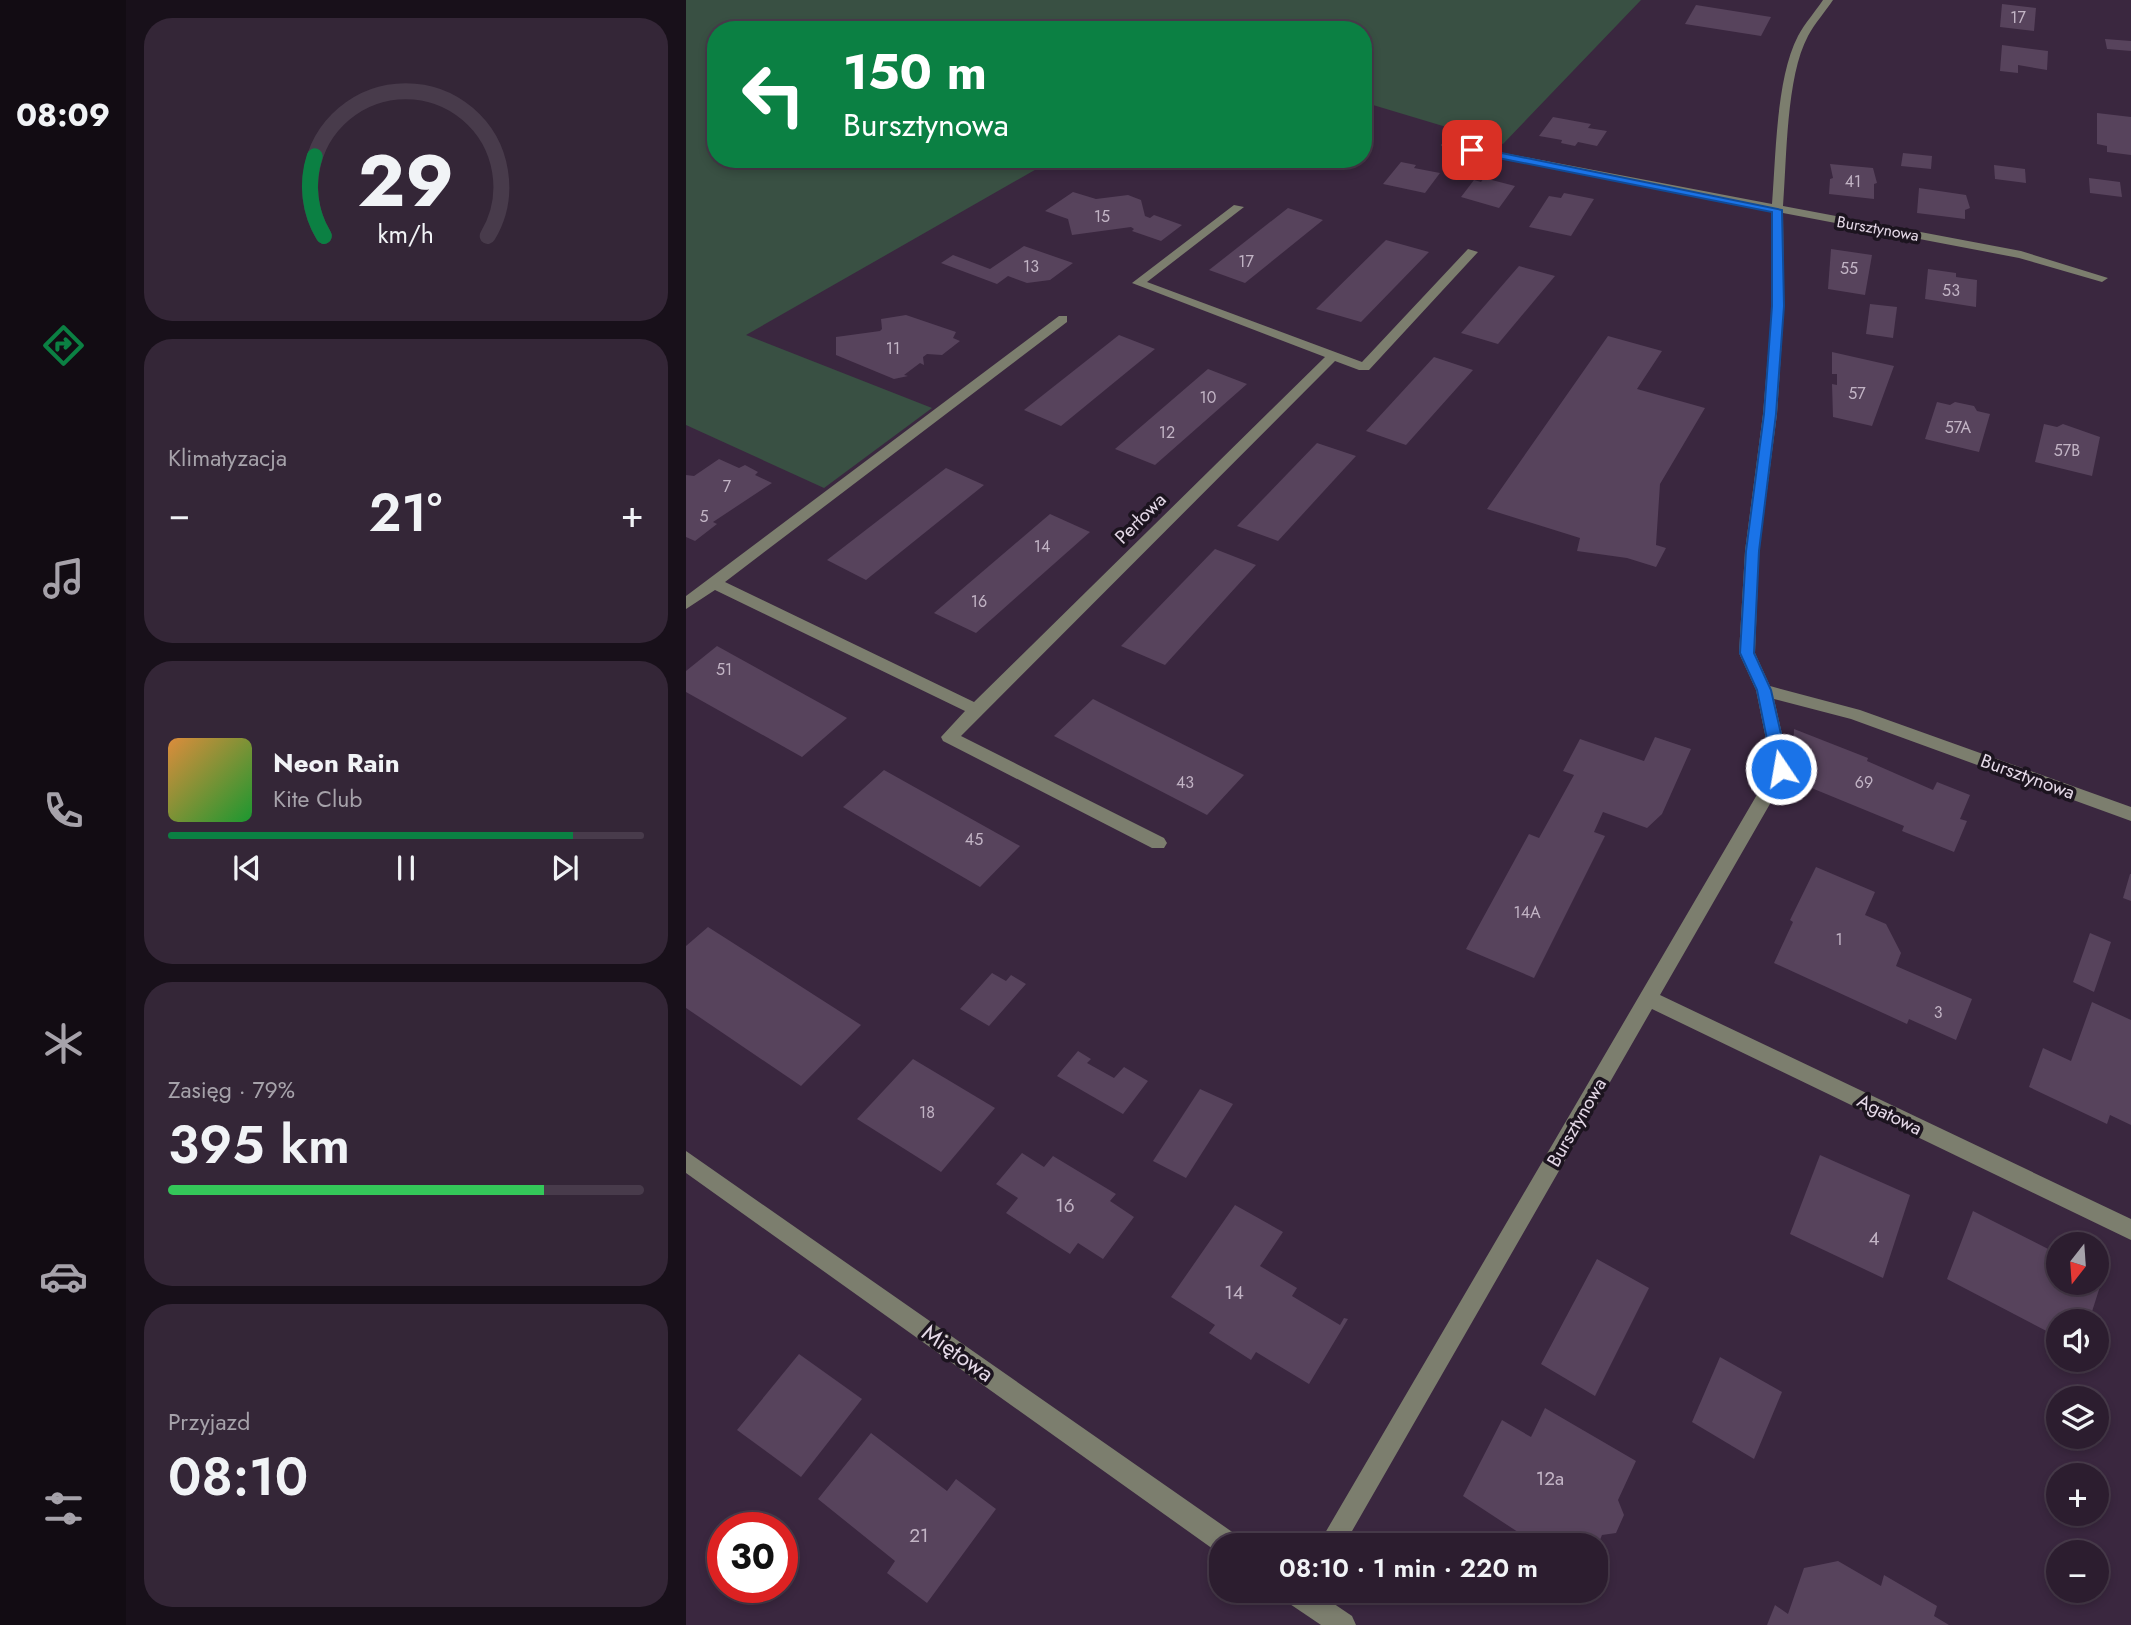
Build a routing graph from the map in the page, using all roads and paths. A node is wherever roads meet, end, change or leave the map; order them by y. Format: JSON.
{"nodes":[{"id":1,"x":1829,"y":0,"type":"edge"},
{"id":2,"x":1447,"y":145,"type":"dead end"},
{"id":3,"x":1238,"y":207,"type":"dead end"},
{"id":4,"x":1777,"y":210,"type":"junction"},
{"id":5,"x":1472,"y":252,"type":"dead end"},
{"id":6,"x":2102,"y":278,"type":"dead end"},
{"id":7,"x":1063,"y":319,"type":"dead end"},
{"id":8,"x":1333,"y":356,"type":"junction"},
{"id":9,"x":714,"y":583,"type":"junction"},
{"id":10,"x":686,"y":604,"type":"edge"},
{"id":11,"x":1764,"y":690,"type":"junction"},
{"id":12,"x":977,"y":710,"type":"junction"},
{"id":13,"x":2131,"y":814,"type":"edge"},
{"id":14,"x":1158,"y":843,"type":"dead end"},
{"id":15,"x":1648,"y":998,"type":"junction"},
{"id":16,"x":686,"y":1161,"type":"edge"},
{"id":17,"x":2131,"y":1230,"type":"edge"},
{"id":18,"x":1212,"y":1533,"type":"edge"},
{"id":19,"x":1336,"y":1533,"type":"edge"},
{"id":20,"x":1314,"y":1603,"type":"edge"},
{"id":21,"x":1343,"y":1625,"type":"edge"}],
"edges":[{"from":1,"to":4,"type":"street","name":"Bursztynowa"},
{"from":2,"to":4,"type":"street","name":"Bursztynowa"},
{"from":3,"to":8,"type":"street"},
{"from":4,"to":6,"type":"street","name":"Bursztynowa"},
{"from":4,"to":11,"type":"street","name":"Bursztynowa"},
{"from":5,"to":8,"type":"street"},
{"from":7,"to":9,"type":"street"},
{"from":8,"to":12,"type":"street","name":"Perłowa"},
{"from":9,"to":10,"type":"street"},
{"from":9,"to":12,"type":"street"},
{"from":11,"to":13,"type":"street","name":"Bursztynowa"},
{"from":11,"to":15,"type":"street","name":"Bursztynowa"},
{"from":12,"to":14,"type":"street","name":"Perłowa"},
{"from":15,"to":17,"type":"street","name":"Agatowa"},
{"from":15,"to":19,"type":"street","name":"Bursztynowa"},
{"from":16,"to":18,"type":"street","name":"Miętowa"},
{"from":20,"to":21,"type":"street"}]}
